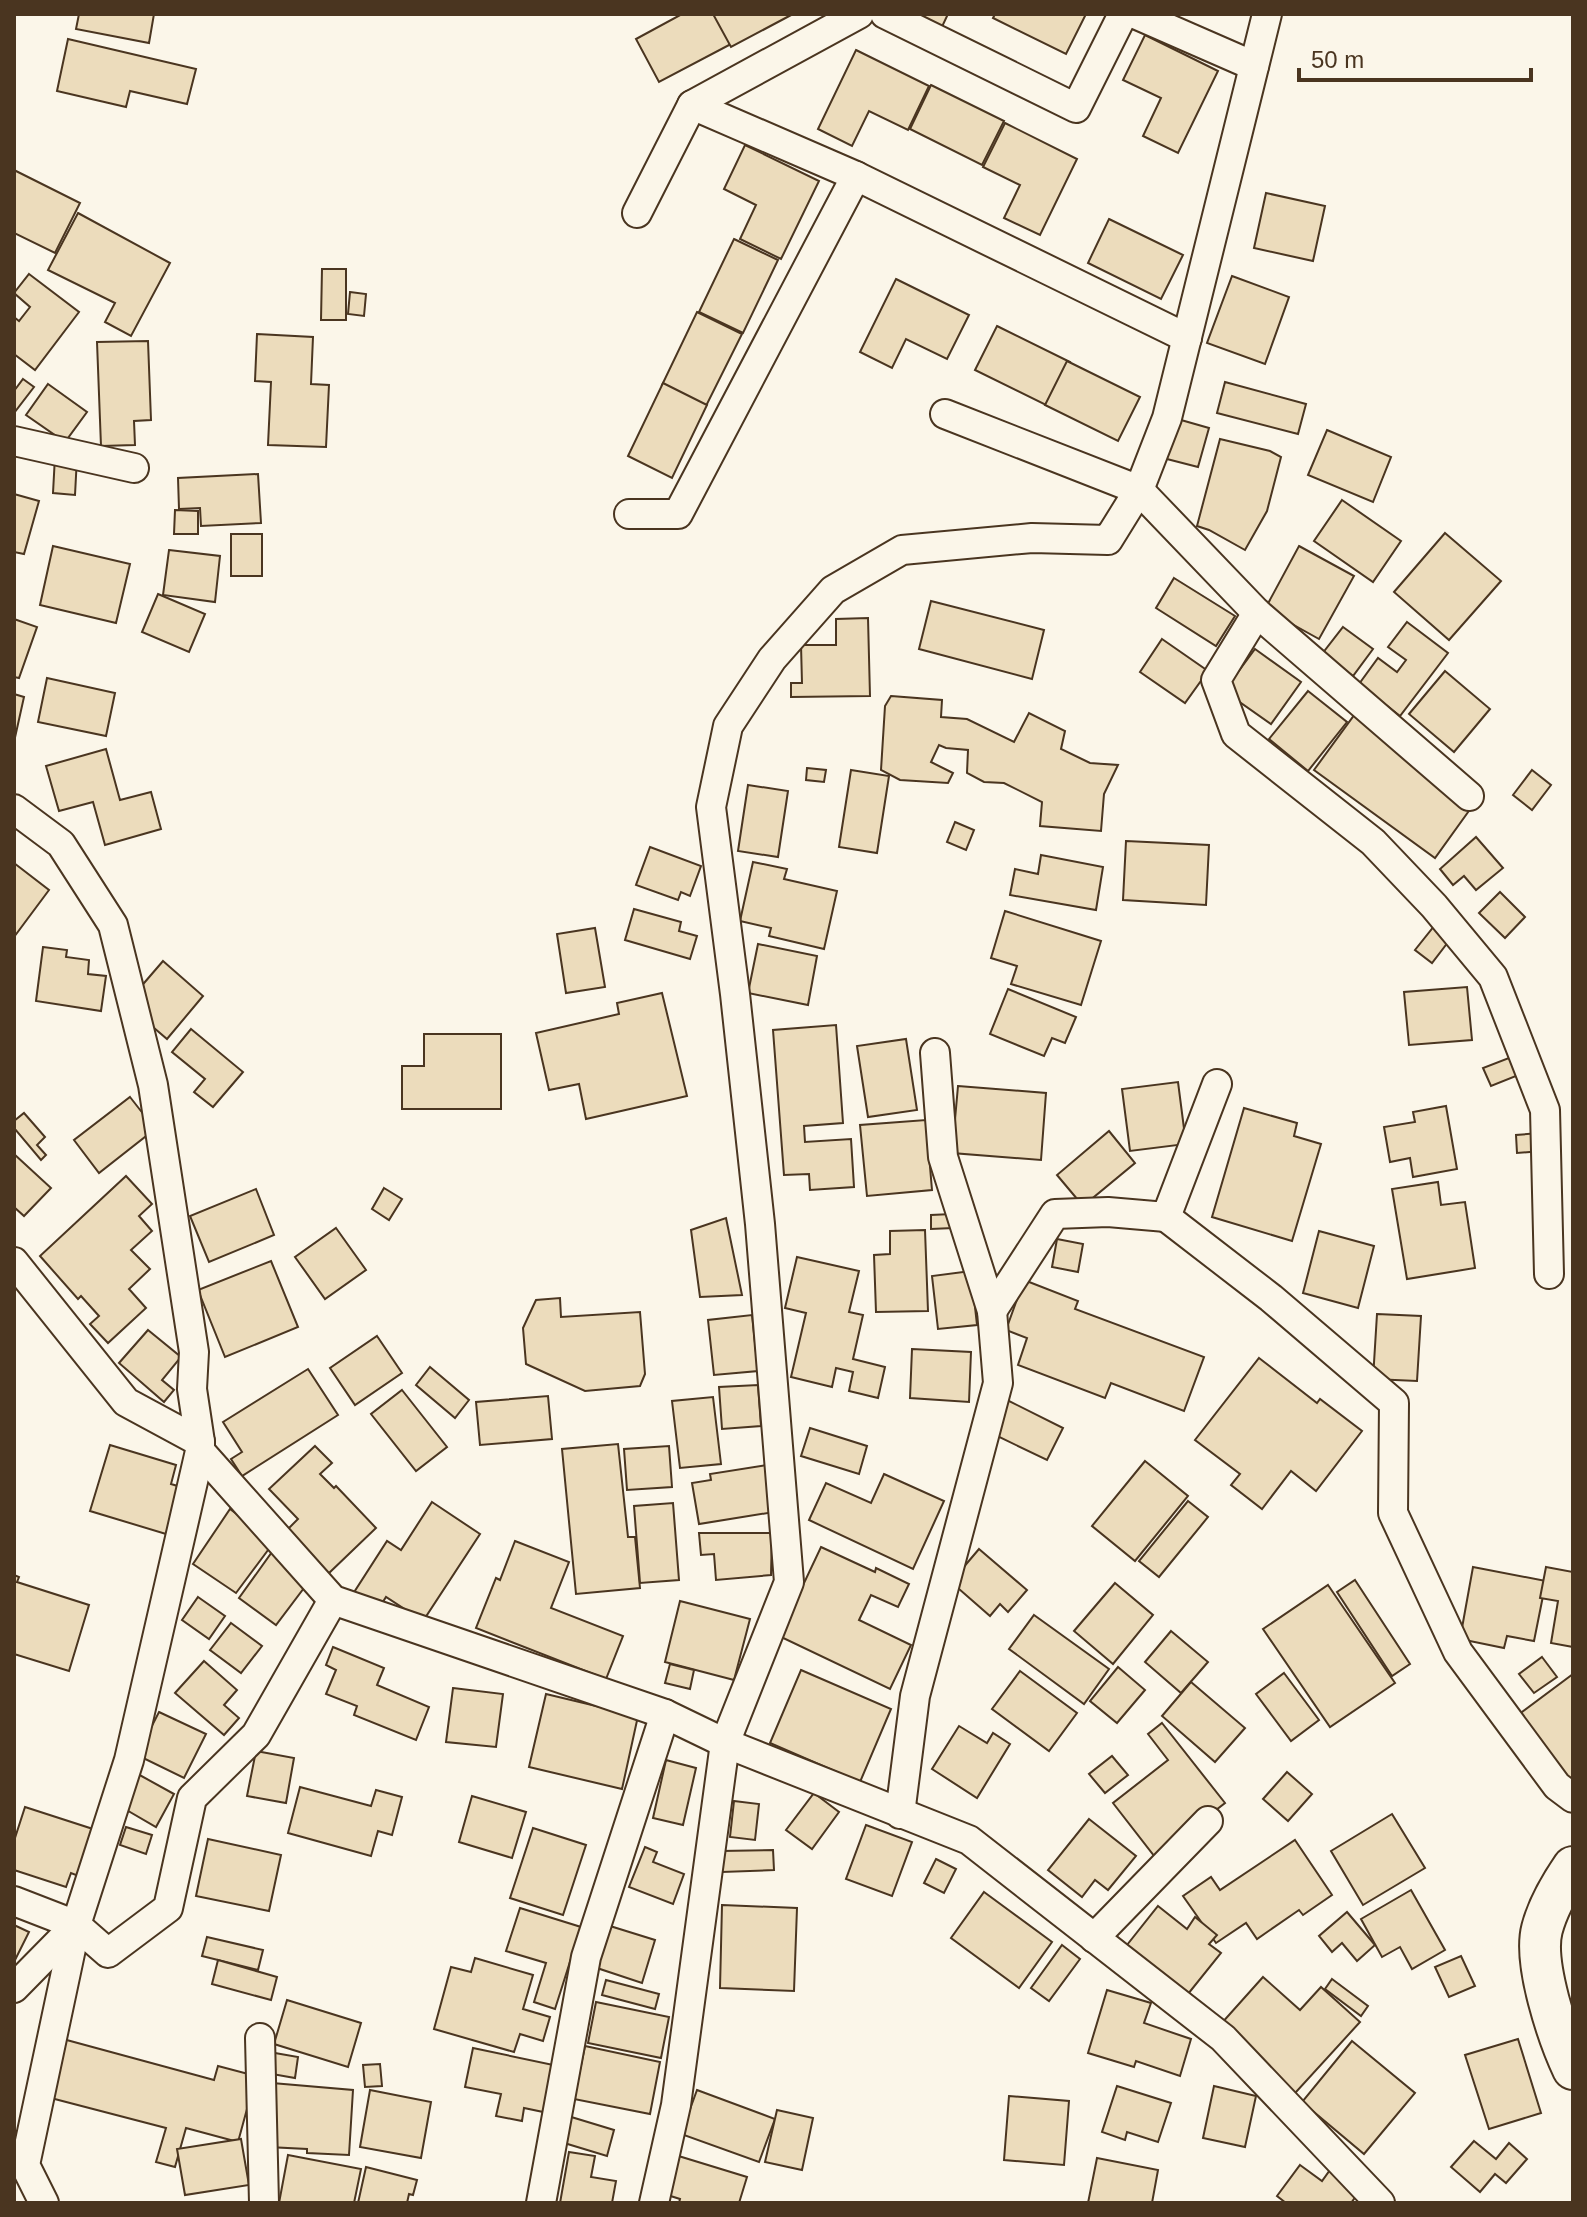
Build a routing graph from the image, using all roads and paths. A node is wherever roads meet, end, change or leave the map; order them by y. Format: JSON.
{"nodes":[{"id":1,"x":859,"y":14,"type":"edge"},
{"id":2,"x":885,"y":14,"type":"edge"},
{"id":3,"x":1123,"y":14,"type":"edge"},
{"id":4,"x":1135,"y":14,"type":"edge"},
{"id":5,"x":1267,"y":14,"type":"edge"},
{"id":6,"x":1254,"y":66,"type":"junction"},
{"id":7,"x":692,"y":105,"type":"junction"},
{"id":8,"x":856,"y":176,"type":"junction"},
{"id":9,"x":637,"y":213,"type":"dead end"},
{"id":10,"x":1187,"y":338,"type":"junction"},
{"id":11,"x":945,"y":414,"type":"dead end"},
{"id":12,"x":14,"y":441,"type":"edge"},
{"id":13,"x":134,"y":468,"type":"dead end"},
{"id":14,"x":1139,"y":490,"type":"junction"},
{"id":15,"x":629,"y":514,"type":"dead end"},
{"id":16,"x":1257,"y":613,"type":"junction"},
{"id":17,"x":1469,"y":796,"type":"dead end"},
{"id":18,"x":14,"y":809,"type":"edge"},
{"id":19,"x":935,"y":1053,"type":"dead end"},
{"id":20,"x":1217,"y":1084,"type":"dead end"},
{"id":21,"x":1166,"y":1217,"type":"junction"},
{"id":22,"x":14,"y":1262,"type":"edge"},
{"id":23,"x":1549,"y":1274,"type":"dead end"},
{"id":24,"x":992,"y":1311,"type":"junction"},
{"id":25,"x":200,"y":1446,"type":"junction"},
{"id":26,"x":333,"y":1600,"type":"junction"},
{"id":27,"x":665,"y":1714,"type":"junction"},
{"id":28,"x":725,"y":1743,"type":"junction"},
{"id":29,"x":1573,"y":1798,"type":"edge"},
{"id":30,"x":900,"y":1814,"type":"junction"},
{"id":31,"x":1208,"y":1821,"type":"dead end"},
{"id":32,"x":1573,"y":1867,"type":"edge"},
{"id":33,"x":14,"y":1901,"type":"edge"},
{"id":34,"x":76,"y":1925,"type":"junction"},
{"id":35,"x":1094,"y":1938,"type":"junction"},
{"id":36,"x":14,"y":1988,"type":"edge"},
{"id":37,"x":260,"y":2038,"type":"dead end"},
{"id":38,"x":1573,"y":2069,"type":"edge"},
{"id":39,"x":44,"y":2203,"type":"edge"},
{"id":40,"x":264,"y":2203,"type":"edge"},
{"id":41,"x":541,"y":2203,"type":"edge"},
{"id":42,"x":654,"y":2203,"type":"edge"},
{"id":43,"x":1380,"y":2203,"type":"edge"}],
"edges":[{"from":1,"to":7,"type":"street"},
{"from":2,"to":3,"type":"street"},
{"from":4,"to":6,"type":"street"},
{"from":5,"to":6,"type":"street"},
{"from":6,"to":10,"type":"street"},
{"from":7,"to":8,"type":"street"},
{"from":7,"to":9,"type":"street"},
{"from":8,"to":10,"type":"street"},
{"from":8,"to":15,"type":"street"},
{"from":10,"to":14,"type":"street"},
{"from":11,"to":14,"type":"street"},
{"from":12,"to":13,"type":"street"},
{"from":14,"to":16,"type":"street"},
{"from":14,"to":28,"type":"street"},
{"from":16,"to":17,"type":"street"},
{"from":16,"to":23,"type":"street"},
{"from":18,"to":25,"type":"street"},
{"from":19,"to":24,"type":"street"},
{"from":20,"to":21,"type":"street"},
{"from":21,"to":24,"type":"street"},
{"from":21,"to":29,"type":"street"},
{"from":22,"to":25,"type":"street"},
{"from":24,"to":30,"type":"street"},
{"from":25,"to":26,"type":"street"},
{"from":25,"to":34,"type":"street"},
{"from":26,"to":27,"type":"street"},
{"from":26,"to":34,"type":"street"},
{"from":27,"to":28,"type":"street"},
{"from":27,"to":41,"type":"street"},
{"from":28,"to":30,"type":"street"},
{"from":28,"to":42,"type":"street"},
{"from":30,"to":35,"type":"street"},
{"from":31,"to":35,"type":"street"},
{"from":32,"to":38,"type":"main road"},
{"from":33,"to":34,"type":"street"},
{"from":34,"to":36,"type":"street"},
{"from":34,"to":39,"type":"street"},
{"from":35,"to":43,"type":"street"},
{"from":37,"to":40,"type":"street"}]}
